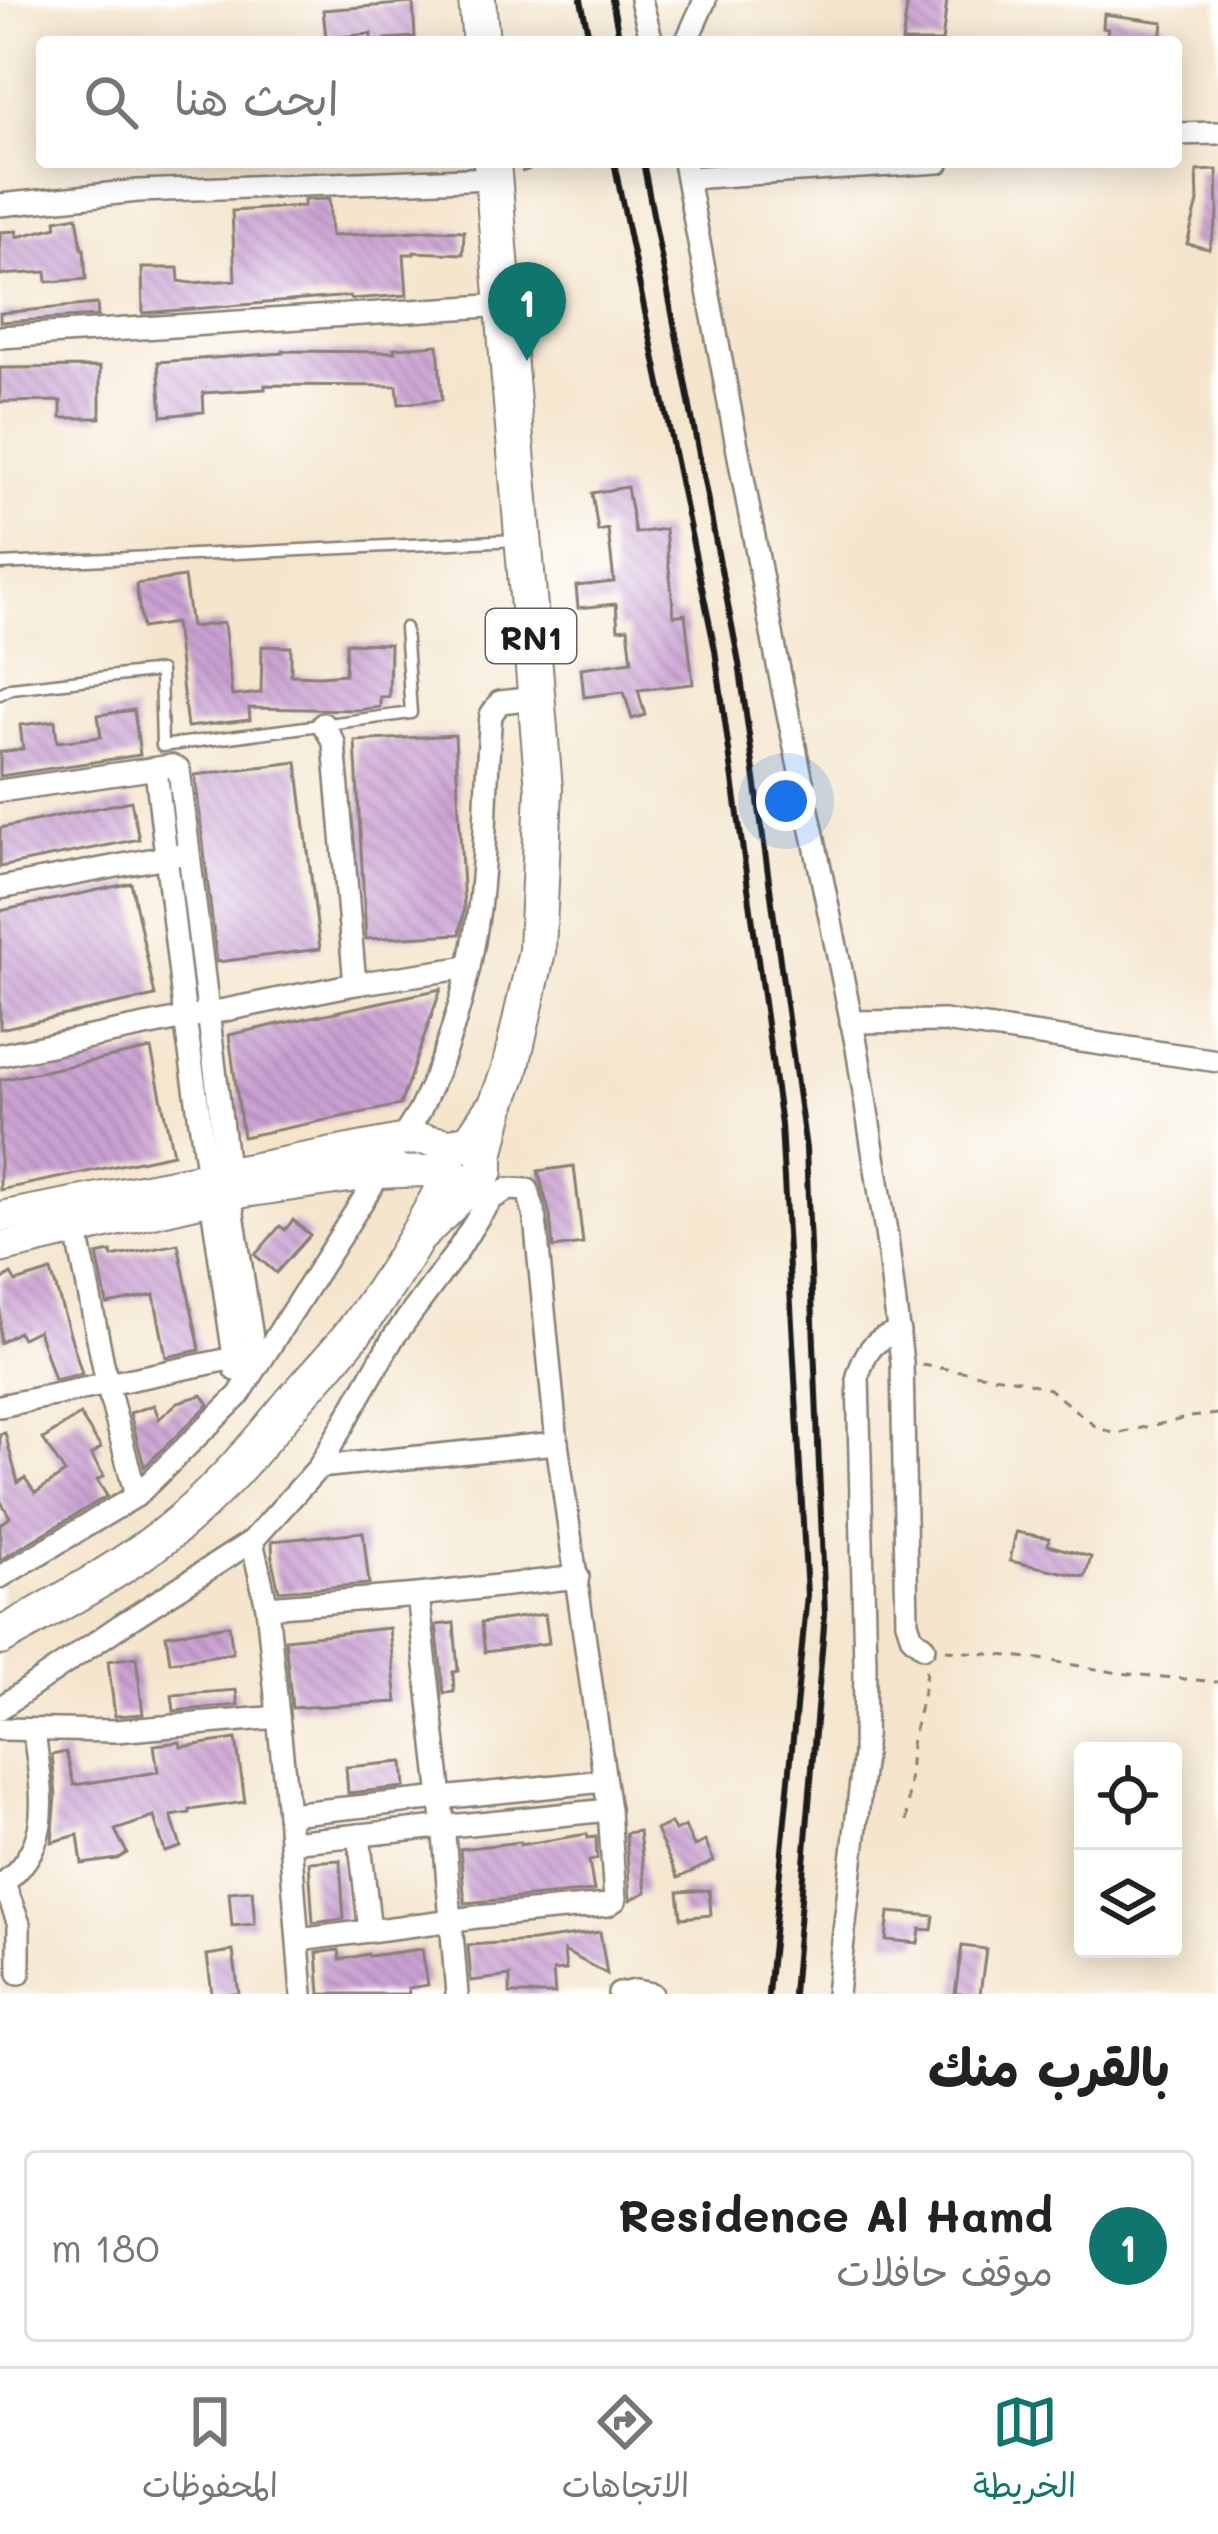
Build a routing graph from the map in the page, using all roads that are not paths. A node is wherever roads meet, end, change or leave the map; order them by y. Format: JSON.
{"nodes":[{"id":1,"x":477,"y":0,"type":"edge"},
{"id":2,"x":640,"y":0,"type":"edge"},
{"id":3,"x":705,"y":0,"type":"edge"},
{"id":4,"x":480,"y":36,"type":"edge"},
{"id":5,"x":650,"y":36,"type":"edge"},
{"id":6,"x":689,"y":36,"type":"edge"},
{"id":7,"x":1182,"y":134,"type":"edge"},
{"id":8,"x":1218,"y":134,"type":"edge"},
{"id":9,"x":749,"y":168,"type":"edge"},
{"id":10,"x":493,"y":170,"type":"edge"},
{"id":11,"x":686,"y":170,"type":"edge"},
{"id":12,"x":0,"y":205,"type":"edge"},
{"id":13,"x":505,"y":305,"type":"junction"},
{"id":14,"x":0,"y":337,"type":"edge"},
{"id":15,"x":524,"y":540,"type":"junction"},
{"id":16,"x":0,"y":564,"type":"edge"},
{"id":17,"x":405,"y":628,"type":"dead end"},
{"id":18,"x":0,"y":694,"type":"edge"},
{"id":19,"x":535,"y":698,"type":"junction"},
{"id":20,"x":323,"y":724,"type":"junction"},
{"id":21,"x":156,"y":770,"type":"junction"},
{"id":22,"x":0,"y":791,"type":"edge"},
{"id":23,"x":190,"y":850,"type":"junction"},
{"id":24,"x":165,"y":858,"type":"junction"},
{"id":25,"x":0,"y":888,"type":"edge"},
{"id":26,"x":470,"y":967,"type":"junction"},
{"id":27,"x":355,"y":984,"type":"junction"},
{"id":28,"x":210,"y":1013,"type":"junction"},
{"id":29,"x":185,"y":1018,"type":"junction"},
{"id":30,"x":851,"y":1022,"type":"junction"},
{"id":31,"x":0,"y":1055,"type":"edge"},
{"id":32,"x":1218,"y":1061,"type":"edge"},
{"id":33,"x":401,"y":1140,"type":"junction"},
{"id":34,"x":466,"y":1162,"type":"junction"},
{"id":35,"x":378,"y":1173,"type":"junction"},
{"id":36,"x":219,"y":1185,"type":"junction"},
{"id":37,"x":529,"y":1190,"type":"junction"},
{"id":38,"x":0,"y":1217,"type":"edge"},
{"id":39,"x":77,"y":1232,"type":"junction"},
{"id":40,"x":0,"y":1248,"type":"edge"},
{"id":41,"x":899,"y":1332,"type":"junction"},
{"id":42,"x":245,"y":1361,"type":"junction"},
{"id":43,"x":107,"y":1384,"type":"junction"},
{"id":44,"x":0,"y":1406,"type":"edge"},
{"id":45,"x":557,"y":1442,"type":"junction"},
{"id":46,"x":319,"y":1467,"type":"junction"},
{"id":47,"x":136,"y":1496,"type":"junction"},
{"id":48,"x":252,"y":1541,"type":"junction"},
{"id":49,"x":0,"y":1577,"type":"edge"},
{"id":50,"x":578,"y":1577,"type":"junction"},
{"id":51,"x":418,"y":1595,"type":"junction"},
{"id":52,"x":267,"y":1607,"type":"junction"},
{"id":53,"x":0,"y":1636,"type":"edge"},
{"id":54,"x":924,"y":1647,"type":"road end"},
{"id":55,"x":0,"y":1708,"type":"edge"},
{"id":56,"x":278,"y":1717,"type":"junction"},
{"id":57,"x":0,"y":1729,"type":"edge"},
{"id":58,"x":34,"y":1731,"type":"junction"},
{"id":59,"x":604,"y":1781,"type":"junction"},
{"id":60,"x":440,"y":1798,"type":"junction"},
{"id":61,"x":609,"y":1810,"type":"junction"},
{"id":62,"x":289,"y":1814,"type":"junction"},
{"id":63,"x":441,"y":1827,"type":"junction"},
{"id":64,"x":359,"y":1835,"type":"junction"},
{"id":65,"x":290,"y":1842,"type":"junction"},
{"id":66,"x":2,"y":1885,"type":"edge"},
{"id":67,"x":449,"y":1920,"type":"junction"},
{"id":68,"x":370,"y":1931,"type":"junction"},
{"id":69,"x":298,"y":1940,"type":"junction"},
{"id":70,"x":19,"y":1972,"type":"dead end"},
{"id":71,"x":302,"y":1994,"type":"edge"},
{"id":72,"x":457,"y":1994,"type":"edge"},
{"id":73,"x":619,"y":1994,"type":"edge"},
{"id":74,"x":652,"y":1994,"type":"edge"},
{"id":75,"x":837,"y":1994,"type":"edge"}],
"edges":[{"from":1,"to":4,"type":"main road"},
{"from":2,"to":5,"type":"street"},
{"from":3,"to":6,"type":"street"},
{"from":7,"to":8,"type":"street"},
{"from":9,"to":11,"type":"street"},
{"from":10,"to":12,"type":"street"},
{"from":10,"to":13,"type":"main road","number":"RN1"},
{"from":11,"to":30,"type":"street"},
{"from":13,"to":14,"type":"street"},
{"from":13,"to":15,"type":"main road","number":"RN1"},
{"from":15,"to":16,"type":"lane"},
{"from":15,"to":19,"type":"main road","number":"RN1"},
{"from":17,"to":20,"type":"lane"},
{"from":18,"to":20,"type":"lane"},
{"from":19,"to":26,"type":"street"},
{"from":19,"to":34,"type":"main road","number":"RN1"},
{"from":20,"to":27,"type":"street"},
{"from":21,"to":22,"type":"street"},
{"from":21,"to":23,"type":"street"},
{"from":21,"to":24,"type":"street"},
{"from":23,"to":24,"type":"street"},
{"from":23,"to":28,"type":"street"},
{"from":24,"to":25,"type":"street"},
{"from":24,"to":29,"type":"street"},
{"from":26,"to":27,"type":"street"},
{"from":26,"to":33,"type":"street"},
{"from":27,"to":28,"type":"street"},
{"from":28,"to":29,"type":"street"},
{"from":28,"to":36,"type":"street"},
{"from":29,"to":31,"type":"street"},
{"from":29,"to":36,"type":"street"},
{"from":30,"to":32,"type":"street"},
{"from":30,"to":41,"type":"street"},
{"from":33,"to":34,"type":"street"},
{"from":33,"to":35,"type":"street"},
{"from":33,"to":36,"type":"street"},
{"from":34,"to":35,"type":"street"},
{"from":34,"to":37,"type":"street"},
{"from":34,"to":53,"type":"main road","number":"RN1"},
{"from":35,"to":36,"type":"street"},
{"from":35,"to":42,"type":"street"},
{"from":36,"to":38,"type":"street"},
{"from":36,"to":39,"type":"street"},
{"from":36,"to":42,"type":"street"},
{"from":37,"to":45,"type":"street"},
{"from":37,"to":46,"type":"street"},
{"from":39,"to":40,"type":"street"},
{"from":39,"to":43,"type":"street"},
{"from":41,"to":54,"type":"street"},
{"from":41,"to":75,"type":"street"},
{"from":42,"to":43,"type":"street"},
{"from":42,"to":47,"type":"street"},
{"from":43,"to":44,"type":"street"},
{"from":43,"to":47,"type":"street"},
{"from":45,"to":46,"type":"street"},
{"from":45,"to":50,"type":"street"},
{"from":46,"to":48,"type":"street"},
{"from":47,"to":49,"type":"street"},
{"from":48,"to":52,"type":"street"},
{"from":48,"to":55,"type":"street"},
{"from":50,"to":51,"type":"street"},
{"from":50,"to":59,"type":"street"},
{"from":51,"to":52,"type":"street"},
{"from":51,"to":60,"type":"street"},
{"from":52,"to":56,"type":"street"},
{"from":56,"to":58,"type":"street"},
{"from":56,"to":62,"type":"street"},
{"from":57,"to":58,"type":"street"},
{"from":58,"to":66,"type":"street"},
{"from":59,"to":60,"type":"street"},
{"from":59,"to":61,"type":"street"},
{"from":60,"to":62,"type":"street"},
{"from":60,"to":63,"type":"street"},
{"from":61,"to":63,"type":"street"},
{"from":61,"to":67,"type":"street"},
{"from":62,"to":65,"type":"street"},
{"from":63,"to":64,"type":"street"},
{"from":63,"to":67,"type":"street"},
{"from":64,"to":65,"type":"street"},
{"from":64,"to":68,"type":"street"},
{"from":65,"to":69,"type":"street"},
{"from":66,"to":70,"type":"street"},
{"from":67,"to":68,"type":"street"},
{"from":67,"to":72,"type":"street"},
{"from":68,"to":69,"type":"street"},
{"from":69,"to":71,"type":"street"},
{"from":73,"to":74,"type":"street"}]}
